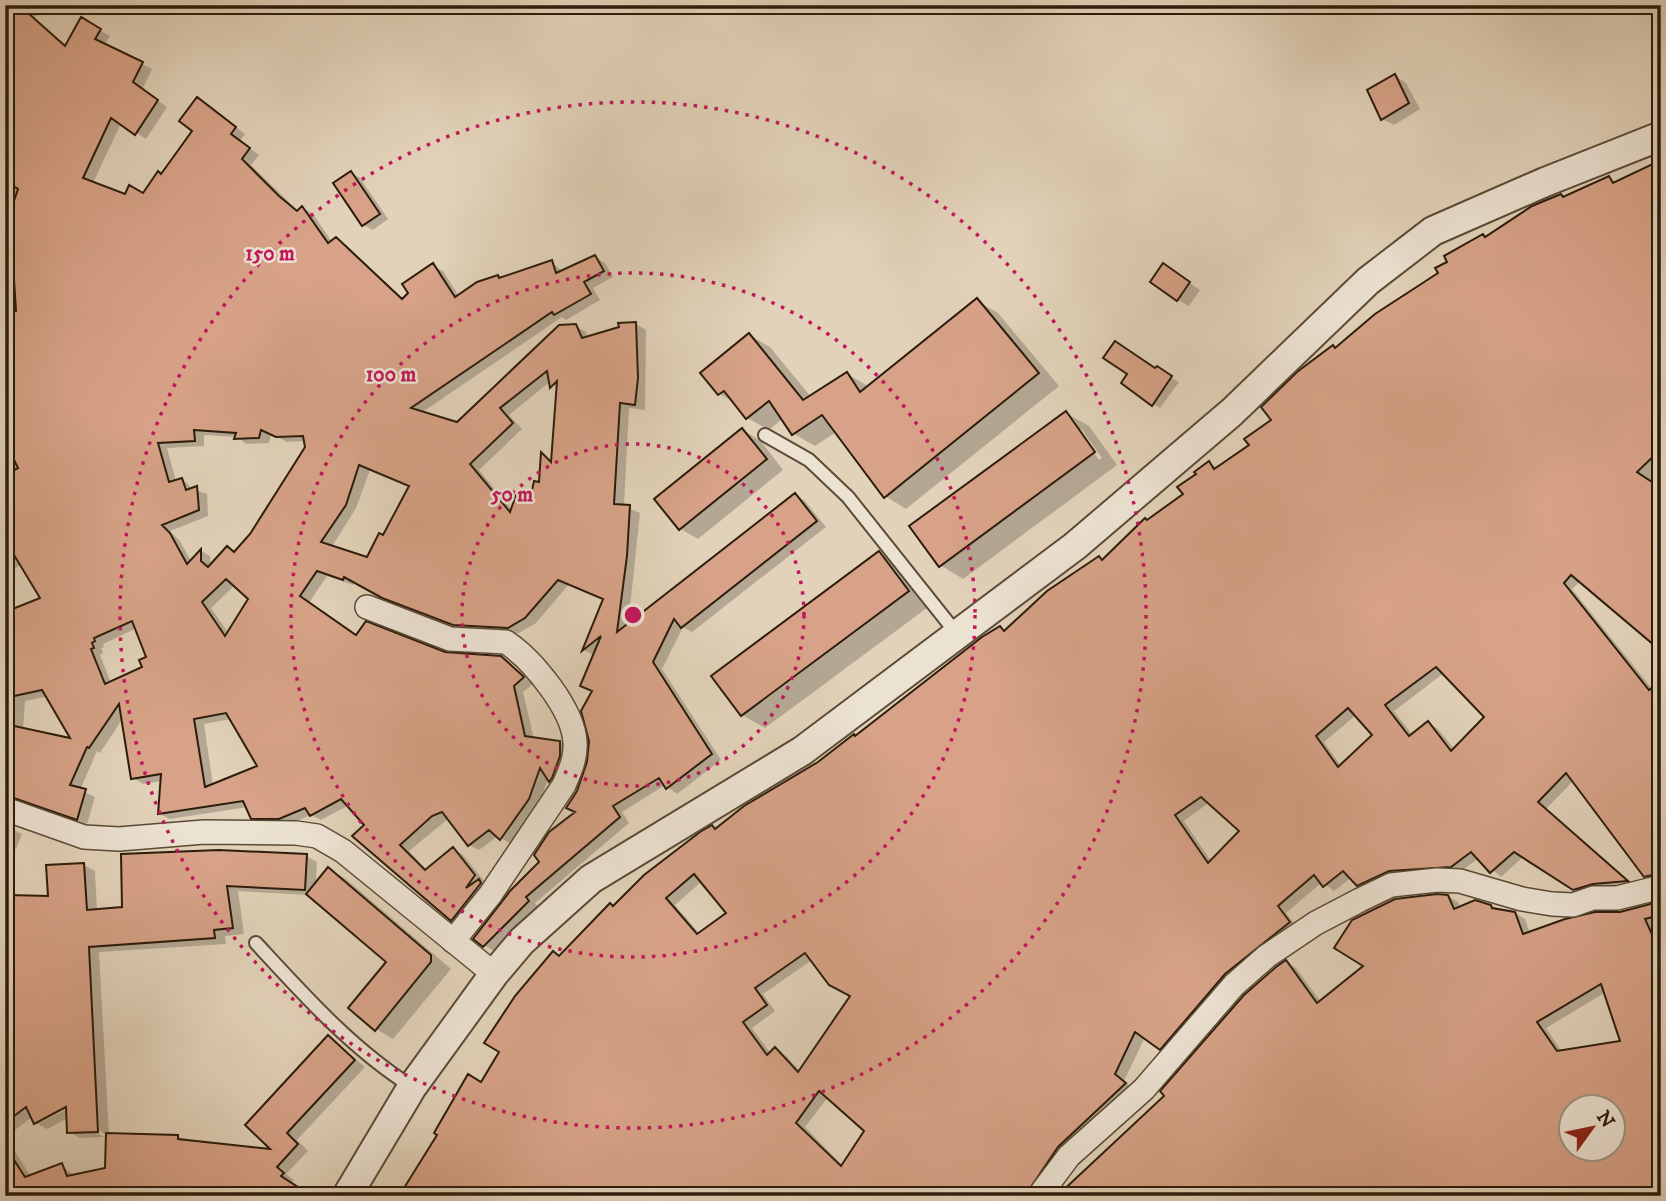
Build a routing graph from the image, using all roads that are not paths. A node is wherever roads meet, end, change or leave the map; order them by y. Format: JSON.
{"nodes":[{"id":1,"x":1661,"y":136,"type":"edge"},
{"id":2,"x":765,"y":435,"type":"dead end"},
{"id":3,"x":367,"y":607,"type":"dead end"},
{"id":4,"x":957,"y":634,"type":"junction"},
{"id":5,"x":5,"y":808,"type":"edge"},
{"id":6,"x":1661,"y":887,"type":"edge"},
{"id":7,"x":453,"y":941,"type":"junction"},
{"id":8,"x":256,"y":943,"type":"dead end"},
{"id":9,"x":494,"y":974,"type":"junction"},
{"id":10,"x":412,"y":1087,"type":"junction"},
{"id":11,"x":346,"y":1196,"type":"edge"},
{"id":12,"x":1039,"y":1196,"type":"edge"}],
"edges":[{"from":1,"to":4,"type":"street"},
{"from":2,"to":4,"type":"lane"},
{"from":3,"to":7,"type":"street"},
{"from":4,"to":9,"type":"street"},
{"from":5,"to":7,"type":"street"},
{"from":6,"to":12,"type":"street"},
{"from":7,"to":9,"type":"street"},
{"from":8,"to":10,"type":"lane"},
{"from":9,"to":10,"type":"street"},
{"from":10,"to":11,"type":"street"}]}
